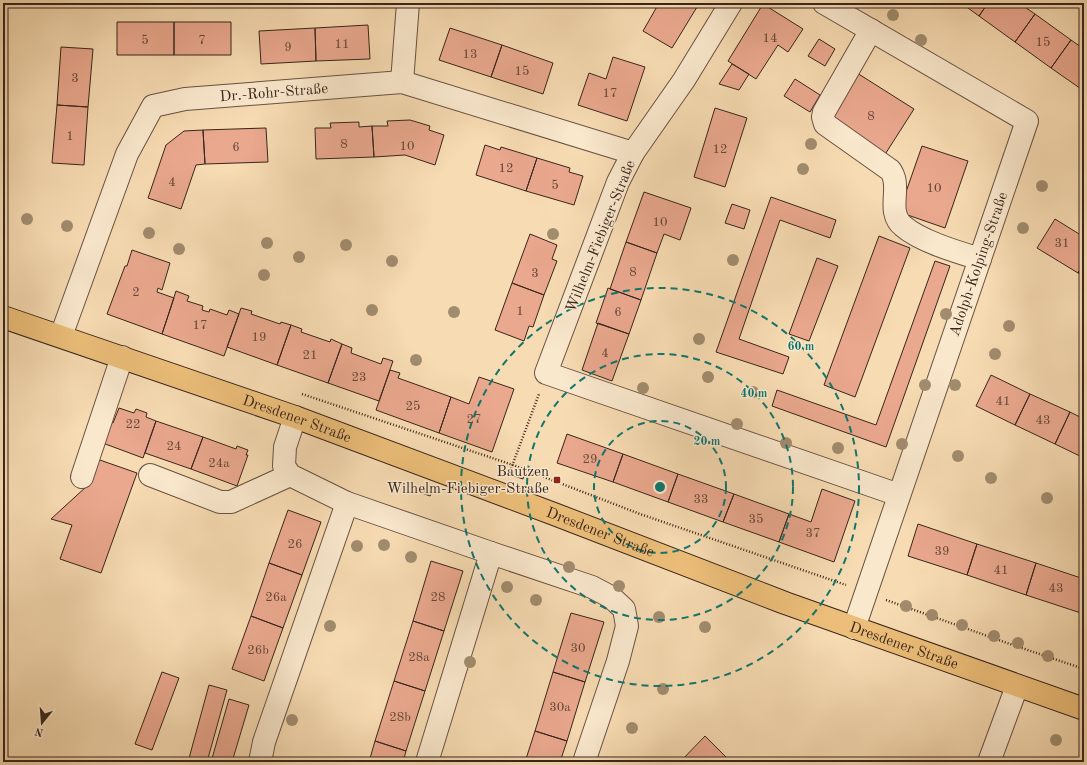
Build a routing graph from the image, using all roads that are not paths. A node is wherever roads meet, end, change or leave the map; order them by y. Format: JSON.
{"nodes":[{"id":1,"x":408,"y":3,"type":"edge"},
{"id":2,"x":731,"y":3,"type":"edge"},
{"id":3,"x":824,"y":3,"type":"edge"},
{"id":4,"x":871,"y":30,"type":"junction"},
{"id":5,"x":402,"y":82,"type":"junction"},
{"id":6,"x":633,"y":153,"type":"junction"},
{"id":7,"x":980,"y":259,"type":"junction"},
{"id":8,"x":3,"y":317,"type":"edge"},
{"id":9,"x":61,"y":336,"type":"junction"},
{"id":10,"x":122,"y":357,"type":"junction"},
{"id":11,"x":295,"y":416,"type":"junction"},
{"id":12,"x":150,"y":475,"type":"dead end"},
{"id":13,"x":290,"y":475,"type":"junction"},
{"id":14,"x":82,"y":478,"type":"dead end"},
{"id":15,"x":900,"y":495,"type":"junction"},
{"id":16,"x":347,"y":503,"type":"junction"},
{"id":17,"x":491,"y":553,"type":"junction"},
{"id":18,"x":854,"y":628,"type":"junction"},
{"id":19,"x":1017,"y":686,"type":"junction"},
{"id":20,"x":1084,"y":710,"type":"edge"},
{"id":21,"x":260,"y":762,"type":"edge"},
{"id":22,"x":427,"y":762,"type":"edge"},
{"id":23,"x":584,"y":762,"type":"edge"},
{"id":24,"x":989,"y":762,"type":"edge"}],
"edges":[{"from":1,"to":5,"type":"street"},
{"from":2,"to":6,"type":"street","name":"Wilhelm-Fiebiger-Straße"},
{"from":3,"to":4,"type":"street","name":"Adolph-Kolping-Straße"},
{"from":4,"to":7,"type":"street","name":"Adolph-Kolping-Straße"},
{"from":4,"to":7,"type":"street"},
{"from":5,"to":6,"type":"street","name":"Dr.-Rohr-Straße"},
{"from":5,"to":9,"type":"street","name":"Dr.-Rohr-Straße"},
{"from":6,"to":15,"type":"street","name":"Wilhelm-Fiebiger-Straße"},
{"from":7,"to":15,"type":"street","name":"Adolph-Kolping-Straße"},
{"from":8,"to":9,"type":"main road","name":"Dresdener Straße"},
{"from":9,"to":10,"type":"main road","name":"Dresdener Straße"},
{"from":10,"to":11,"type":"main road","name":"Dresdener Straße"},
{"from":10,"to":14,"type":"street"},
{"from":11,"to":13,"type":"street"},
{"from":11,"to":18,"type":"main road","name":"Dresdener Straße"},
{"from":12,"to":13,"type":"street"},
{"from":13,"to":16,"type":"street"},
{"from":15,"to":18,"type":"street","name":"Adolph-Kolping-Straße"},
{"from":16,"to":17,"type":"street"},
{"from":16,"to":21,"type":"street"},
{"from":17,"to":22,"type":"street"},
{"from":17,"to":23,"type":"street"},
{"from":18,"to":19,"type":"main road","name":"Dresdener Straße"},
{"from":19,"to":20,"type":"main road","name":"Dresdener Straße"},
{"from":19,"to":24,"type":"street"}]}
